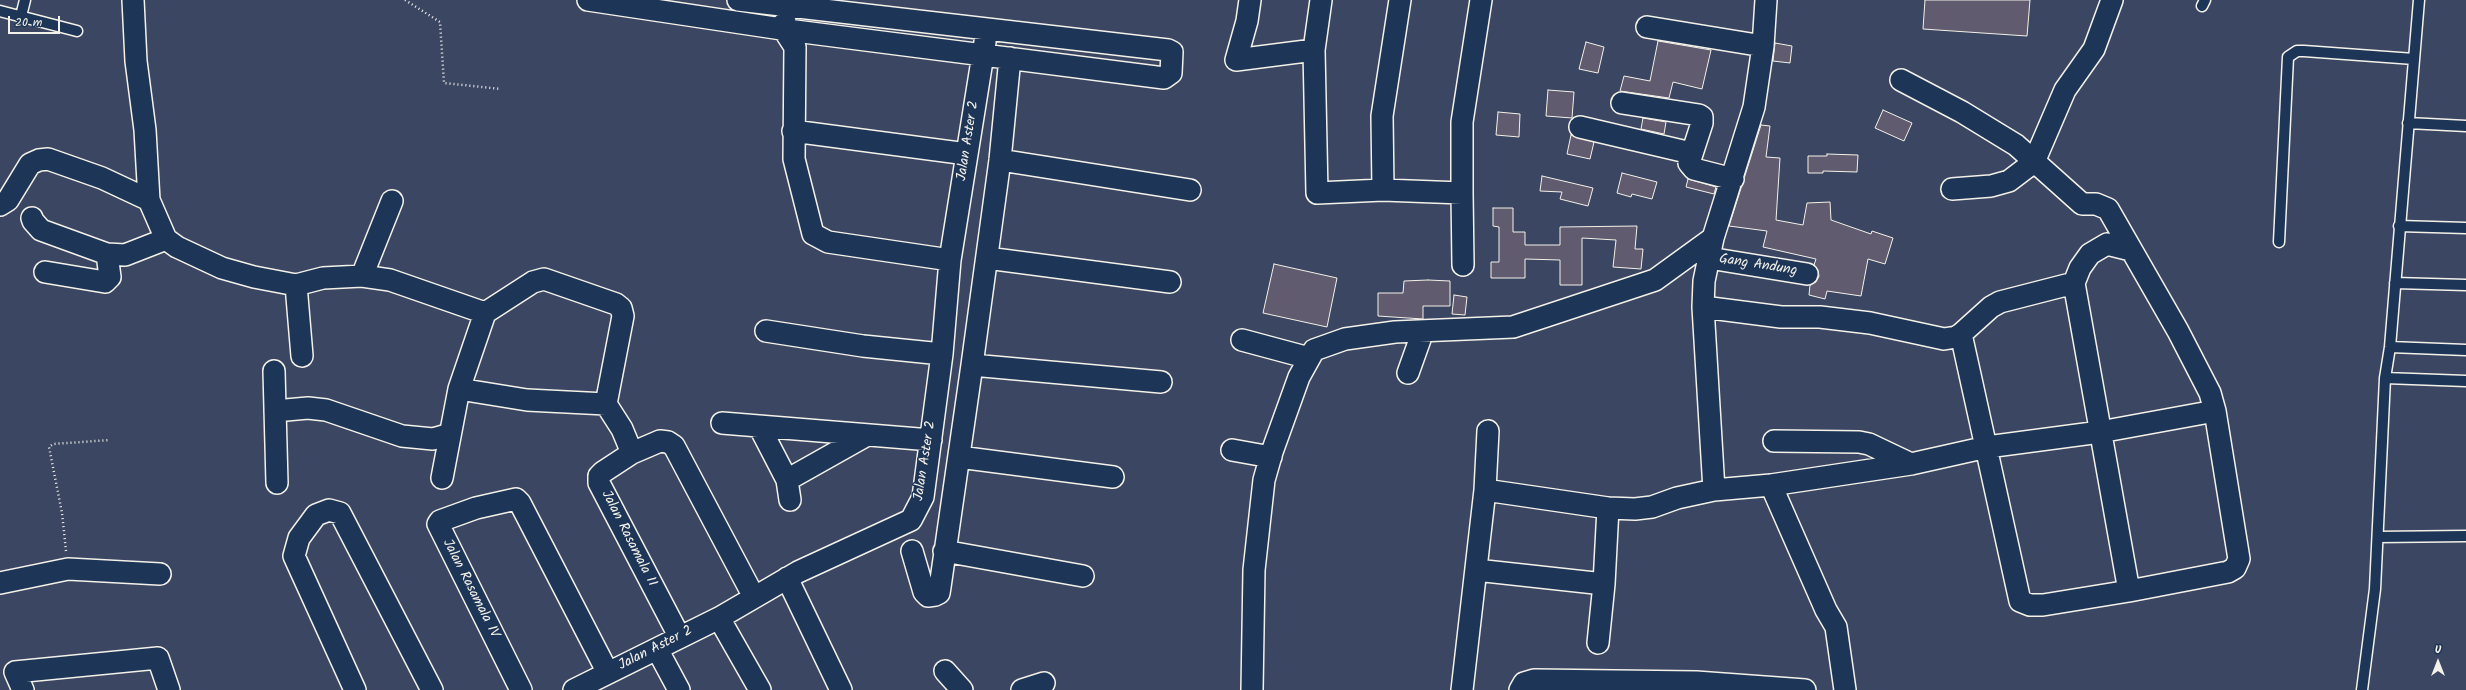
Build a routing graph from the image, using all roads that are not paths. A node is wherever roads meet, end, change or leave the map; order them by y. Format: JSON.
{"nodes":[{"id":1,"x":25,"y":0,"type":"edge"},
{"id":2,"x":133,"y":0,"type":"edge"},
{"id":3,"x":588,"y":0,"type":"edge"},
{"id":4,"x":738,"y":0,"type":"edge"},
{"id":5,"x":1250,"y":0,"type":"edge"},
{"id":6,"x":1321,"y":0,"type":"edge"},
{"id":7,"x":1400,"y":0,"type":"edge"},
{"id":8,"x":1481,"y":0,"type":"edge"},
{"id":9,"x":1766,"y":0,"type":"edge"},
{"id":10,"x":2112,"y":0,"type":"edge"},
{"id":11,"x":2419,"y":0,"type":"edge"},
{"id":12,"x":763,"y":2,"type":"edge"},
{"id":13,"x":789,"y":3,"type":"edge"},
{"id":14,"x":811,"y":9,"type":"junction"},
{"id":15,"x":0,"y":11,"type":"edge"},
{"id":16,"x":21,"y":16,"type":"junction"},
{"id":17,"x":988,"y":27,"type":"junction"},
{"id":18,"x":1647,"y":27,"type":"dead end"},
{"id":19,"x":784,"y":30,"type":"junction"},
{"id":20,"x":76,"y":31,"type":"dead end"},
{"id":21,"x":802,"y":40,"type":"junction"},
{"id":22,"x":1763,"y":46,"type":"junction"},
{"id":23,"x":1314,"y":50,"type":"junction"},
{"id":24,"x":984,"y":55,"type":"junction"},
{"id":25,"x":1010,"y":58,"type":"junction"},
{"id":26,"x":2414,"y":59,"type":"junction"},
{"id":27,"x":1901,"y":80,"type":"dead end"},
{"id":28,"x":1622,"y":103,"type":"dead end"},
{"id":29,"x":2408,"y":123,"type":"junction"},
{"id":30,"x":2466,"y":126,"type":"edge"},
{"id":31,"x":1580,"y":127,"type":"dead end"},
{"id":32,"x":793,"y":131,"type":"junction"},
{"id":33,"x":1691,"y":153,"type":"junction"},
{"id":34,"x":967,"y":154,"type":"junction"},
{"id":35,"x":1000,"y":160,"type":"junction"},
{"id":36,"x":2034,"y":162,"type":"junction"},
{"id":37,"x":1733,"y":179,"type":"junction"},
{"id":38,"x":1952,"y":189,"type":"dead end"},
{"id":39,"x":1190,"y":190,"type":"dead end"},
{"id":40,"x":1382,"y":190,"type":"junction"},
{"id":41,"x":1462,"y":193,"type":"junction"},
{"id":42,"x":150,"y":200,"type":"junction"},
{"id":43,"x":392,"y":201,"type":"dead end"},
{"id":44,"x":0,"y":205,"type":"edge"},
{"id":45,"x":32,"y":218,"type":"dead end"},
{"id":46,"x":2399,"y":226,"type":"junction"},
{"id":47,"x":2466,"y":228,"type":"edge"},
{"id":48,"x":166,"y":239,"type":"junction"},
{"id":49,"x":2279,"y":242,"type":"dead end"},
{"id":50,"x":1711,"y":248,"type":"junction"},
{"id":51,"x":2131,"y":250,"type":"junction"},
{"id":52,"x":107,"y":254,"type":"junction"},
{"id":53,"x":987,"y":258,"type":"junction"},
{"id":54,"x":950,"y":260,"type":"junction"},
{"id":55,"x":1463,"y":265,"type":"dead end"},
{"id":56,"x":45,"y":272,"type":"dead end"},
{"id":57,"x":1807,"y":274,"type":"dead end"},
{"id":58,"x":362,"y":276,"type":"junction"},
{"id":59,"x":1170,"y":282,"type":"dead end"},
{"id":60,"x":2074,"y":283,"type":"junction"},
{"id":61,"x":2394,"y":283,"type":"junction"},
{"id":62,"x":296,"y":285,"type":"junction"},
{"id":63,"x":2466,"y":285,"type":"edge"},
{"id":64,"x":1703,"y":307,"type":"junction"},
{"id":65,"x":485,"y":313,"type":"junction"},
{"id":66,"x":766,"y":331,"type":"dead end"},
{"id":67,"x":1423,"y":331,"type":"junction"},
{"id":68,"x":1961,"y":334,"type":"junction"},
{"id":69,"x":1242,"y":340,"type":"dead end"},
{"id":70,"x":2390,"y":348,"type":"junction"},
{"id":71,"x":2466,"y":350,"type":"edge"},
{"id":72,"x":942,"y":354,"type":"junction"},
{"id":73,"x":302,"y":356,"type":"dead end"},
{"id":74,"x":1309,"y":358,"type":"junction"},
{"id":75,"x":972,"y":365,"type":"junction"},
{"id":76,"x":274,"y":372,"type":"dead end"},
{"id":77,"x":1408,"y":373,"type":"dead end"},
{"id":78,"x":2385,"y":378,"type":"junction"},
{"id":79,"x":2466,"y":381,"type":"edge"},
{"id":80,"x":1161,"y":382,"type":"dead end"},
{"id":81,"x":458,"y":389,"type":"junction"},
{"id":82,"x":606,"y":404,"type":"junction"},
{"id":83,"x":275,"y":411,"type":"junction"},
{"id":84,"x":2215,"y":411,"type":"junction"},
{"id":85,"x":722,"y":423,"type":"dead end"},
{"id":86,"x":760,"y":426,"type":"junction"},
{"id":87,"x":1488,"y":431,"type":"dead end"},
{"id":88,"x":2100,"y":432,"type":"junction"},
{"id":89,"x":450,"y":434,"type":"junction"},
{"id":90,"x":867,"y":435,"type":"junction"},
{"id":91,"x":930,"y":440,"type":"junction"},
{"id":92,"x":1774,"y":441,"type":"dead end"},
{"id":93,"x":1987,"y":447,"type":"junction"},
{"id":94,"x":1232,"y":450,"type":"dead end"},
{"id":95,"x":632,"y":453,"type":"junction"},
{"id":96,"x":1270,"y":456,"type":"junction"},
{"id":97,"x":959,"y":457,"type":"junction"},
{"id":98,"x":1911,"y":464,"type":"junction"},
{"id":99,"x":1112,"y":477,"type":"dead end"},
{"id":100,"x":442,"y":478,"type":"dead end"},
{"id":101,"x":787,"y":480,"type":"junction"},
{"id":102,"x":277,"y":483,"type":"dead end"},
{"id":103,"x":1771,"y":485,"type":"junction"},
{"id":104,"x":1485,"y":490,"type":"junction"},
{"id":105,"x":1714,"y":490,"type":"junction"},
{"id":106,"x":790,"y":500,"type":"dead end"},
{"id":107,"x":1608,"y":508,"type":"junction"},
{"id":108,"x":2466,"y":536,"type":"edge"},
{"id":109,"x":2378,"y":537,"type":"junction"},
{"id":110,"x":912,"y":551,"type":"dead end"},
{"id":111,"x":944,"y":551,"type":"junction"},
{"id":112,"x":1476,"y":570,"type":"junction"},
{"id":113,"x":160,"y":574,"type":"dead end"},
{"id":114,"x":1083,"y":576,"type":"dead end"},
{"id":115,"x":787,"y":578,"type":"junction"},
{"id":116,"x":0,"y":583,"type":"edge"},
{"id":117,"x":1604,"y":584,"type":"junction"},
{"id":118,"x":2129,"y":591,"type":"junction"},
{"id":119,"x":754,"y":597,"type":"junction"},
{"id":120,"x":719,"y":618,"type":"junction"},
{"id":121,"x":679,"y":636,"type":"junction"},
{"id":122,"x":1598,"y":643,"type":"dead end"},
{"id":123,"x":657,"y":649,"type":"junction"},
{"id":124,"x":945,"y":671,"type":"dead end"},
{"id":125,"x":600,"y":681,"type":"edge"},
{"id":126,"x":1044,"y":683,"type":"dead end"},
{"id":127,"x":23,"y":690,"type":"edge"},
{"id":128,"x":169,"y":690,"type":"edge"},
{"id":129,"x":355,"y":690,"type":"edge"},
{"id":130,"x":432,"y":690,"type":"edge"},
{"id":131,"x":522,"y":690,"type":"edge"},
{"id":132,"x":574,"y":690,"type":"edge"},
{"id":133,"x":679,"y":690,"type":"edge"},
{"id":134,"x":760,"y":690,"type":"edge"},
{"id":135,"x":841,"y":690,"type":"edge"},
{"id":136,"x":962,"y":690,"type":"edge"},
{"id":137,"x":1022,"y":690,"type":"edge"},
{"id":138,"x":1252,"y":690,"type":"edge"},
{"id":139,"x":1462,"y":690,"type":"edge"},
{"id":140,"x":1520,"y":690,"type":"edge"},
{"id":141,"x":1805,"y":690,"type":"edge"},
{"id":142,"x":1845,"y":690,"type":"edge"},
{"id":143,"x":2362,"y":690,"type":"edge"}],
"edges":[{"from":1,"to":16,"type":"lane"},
{"from":2,"to":42,"type":"street"},
{"from":3,"to":19,"type":"street"},
{"from":4,"to":12,"type":"street"},
{"from":5,"to":23,"type":"street"},
{"from":6,"to":23,"type":"street"},
{"from":7,"to":40,"type":"street"},
{"from":8,"to":41,"type":"street"},
{"from":9,"to":22,"type":"street"},
{"from":10,"to":36,"type":"street"},
{"from":11,"to":26,"type":"lane"},
{"from":12,"to":13,"type":"street"},
{"from":13,"to":14,"type":"street"},
{"from":13,"to":19,"type":"street"},
{"from":14,"to":17,"type":"street"},
{"from":14,"to":21,"type":"street"},
{"from":15,"to":16,"type":"lane"},
{"from":16,"to":20,"type":"lane"},
{"from":17,"to":24,"type":"street","name":"Jalan Aster 2"},
{"from":17,"to":25,"type":"street"},
{"from":18,"to":22,"type":"street"},
{"from":19,"to":21,"type":"street"},
{"from":21,"to":24,"type":"street"},
{"from":21,"to":32,"type":"street"},
{"from":22,"to":37,"type":"street"},
{"from":23,"to":40,"type":"street"},
{"from":24,"to":25,"type":"street"},
{"from":24,"to":34,"type":"street","name":"Jalan Aster 2"},
{"from":25,"to":35,"type":"street"},
{"from":26,"to":29,"type":"lane"},
{"from":26,"to":49,"type":"lane"},
{"from":27,"to":36,"type":"street"},
{"from":28,"to":33,"type":"street"},
{"from":29,"to":30,"type":"lane"},
{"from":29,"to":46,"type":"lane"},
{"from":31,"to":33,"type":"street"},
{"from":32,"to":34,"type":"street"},
{"from":32,"to":54,"type":"street"},
{"from":33,"to":37,"type":"street"},
{"from":34,"to":54,"type":"street","name":"Jalan Aster 2"},
{"from":35,"to":39,"type":"street"},
{"from":35,"to":53,"type":"street"},
{"from":36,"to":38,"type":"street"},
{"from":36,"to":51,"type":"street"},
{"from":37,"to":50,"type":"street"},
{"from":40,"to":41,"type":"street"},
{"from":41,"to":55,"type":"street"},
{"from":42,"to":44,"type":"street"},
{"from":42,"to":48,"type":"street"},
{"from":43,"to":58,"type":"street"},
{"from":45,"to":52,"type":"street"},
{"from":46,"to":47,"type":"lane"},
{"from":46,"to":61,"type":"lane"},
{"from":48,"to":52,"type":"street"},
{"from":48,"to":62,"type":"street"},
{"from":50,"to":57,"type":"street","name":"Gang Andung"},
{"from":50,"to":64,"type":"street"},
{"from":50,"to":67,"type":"street"},
{"from":51,"to":60,"type":"street"},
{"from":51,"to":84,"type":"street"},
{"from":52,"to":56,"type":"street"},
{"from":53,"to":59,"type":"street"},
{"from":53,"to":75,"type":"street"},
{"from":54,"to":72,"type":"street","name":"Jalan Aster 2"},
{"from":58,"to":62,"type":"street"},
{"from":58,"to":65,"type":"street"},
{"from":60,"to":68,"type":"street"},
{"from":60,"to":88,"type":"street"},
{"from":61,"to":63,"type":"lane"},
{"from":61,"to":70,"type":"lane"},
{"from":62,"to":73,"type":"street"},
{"from":64,"to":68,"type":"street"},
{"from":64,"to":105,"type":"street"},
{"from":65,"to":81,"type":"street"},
{"from":65,"to":82,"type":"street"},
{"from":66,"to":72,"type":"street"},
{"from":67,"to":74,"type":"street"},
{"from":67,"to":77,"type":"street"},
{"from":68,"to":93,"type":"street"},
{"from":69,"to":74,"type":"street"},
{"from":70,"to":71,"type":"lane"},
{"from":70,"to":78,"type":"lane"},
{"from":72,"to":91,"type":"street","name":"Jalan Aster 2"},
{"from":74,"to":96,"type":"street"},
{"from":75,"to":80,"type":"street"},
{"from":75,"to":97,"type":"street"},
{"from":76,"to":83,"type":"street"},
{"from":78,"to":79,"type":"lane"},
{"from":78,"to":109,"type":"lane"},
{"from":81,"to":82,"type":"street"},
{"from":81,"to":89,"type":"street"},
{"from":82,"to":95,"type":"street"},
{"from":83,"to":89,"type":"street"},
{"from":83,"to":102,"type":"street"},
{"from":84,"to":88,"type":"street"},
{"from":84,"to":118,"type":"street"},
{"from":85,"to":86,"type":"street"},
{"from":86,"to":90,"type":"street"},
{"from":86,"to":101,"type":"street"},
{"from":87,"to":104,"type":"street"},
{"from":88,"to":93,"type":"street"},
{"from":88,"to":118,"type":"street"},
{"from":89,"to":100,"type":"street"},
{"from":90,"to":91,"type":"street"},
{"from":90,"to":101,"type":"street"},
{"from":91,"to":115,"type":"street","name":"Jalan Aster 2"},
{"from":92,"to":98,"type":"street"},
{"from":93,"to":98,"type":"street"},
{"from":93,"to":118,"type":"street"},
{"from":94,"to":96,"type":"street"},
{"from":95,"to":119,"type":"street","name":"Jalan Rasamala II"},
{"from":95,"to":121,"type":"street","name":"Jalan Rasamala II"},
{"from":96,"to":138,"type":"street"},
{"from":97,"to":99,"type":"street"},
{"from":97,"to":111,"type":"street"},
{"from":98,"to":103,"type":"street"},
{"from":101,"to":106,"type":"street"},
{"from":103,"to":105,"type":"street"},
{"from":103,"to":142,"type":"street"},
{"from":104,"to":107,"type":"street"},
{"from":104,"to":112,"type":"street"},
{"from":105,"to":107,"type":"street"},
{"from":107,"to":117,"type":"street"},
{"from":108,"to":109,"type":"lane"},
{"from":109,"to":143,"type":"lane"},
{"from":110,"to":111,"type":"street"},
{"from":111,"to":114,"type":"street"},
{"from":112,"to":117,"type":"street"},
{"from":112,"to":139,"type":"street"},
{"from":113,"to":116,"type":"street"},
{"from":115,"to":119,"type":"street","name":"Jalan Aster 2"},
{"from":115,"to":135,"type":"street"},
{"from":117,"to":122,"type":"street"},
{"from":119,"to":120,"type":"street","name":"Jalan Aster 2"},
{"from":120,"to":121,"type":"street","name":"Jalan Aster 2"},
{"from":120,"to":134,"type":"street"},
{"from":121,"to":123,"type":"street","name":"Jalan Aster 2"},
{"from":123,"to":125,"type":"street","name":"Jalan Aster 2"},
{"from":123,"to":133,"type":"street"},
{"from":124,"to":136,"type":"street"},
{"from":125,"to":131,"type":"street","name":"Jalan Rasamala IV"},
{"from":125,"to":132,"type":"street","name":"Jalan Aster 2"},
{"from":126,"to":137,"type":"street"},
{"from":127,"to":128,"type":"street"},
{"from":129,"to":130,"type":"street"},
{"from":140,"to":141,"type":"street"}]}
